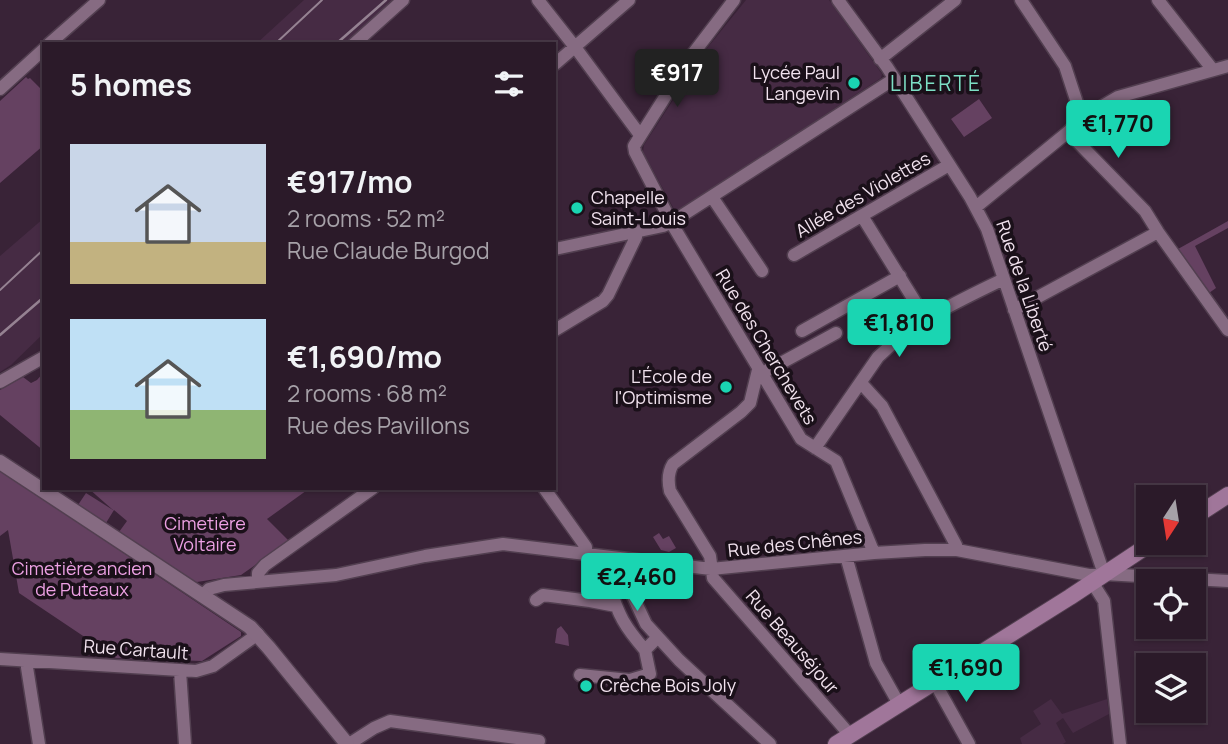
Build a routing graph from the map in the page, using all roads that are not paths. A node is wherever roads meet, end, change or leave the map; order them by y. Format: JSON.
{"nodes":[{"id":1,"x":99,"y":0,"type":"edge"},
{"id":2,"x":402,"y":0,"type":"edge"},
{"id":3,"x":538,"y":0,"type":"edge"},
{"id":4,"x":629,"y":0,"type":"edge"},
{"id":5,"x":734,"y":0,"type":"edge"},
{"id":6,"x":838,"y":0,"type":"edge"},
{"id":7,"x":955,"y":0,"type":"edge"},
{"id":8,"x":1021,"y":0,"type":"edge"},
{"id":9,"x":1158,"y":0,"type":"edge"},
{"id":10,"x":51,"y":42,"type":"edge"},
{"id":11,"x":356,"y":42,"type":"edge"},
{"id":12,"x":575,"y":47,"type":"junction"},
{"id":13,"x":42,"y":51,"type":"edge"},
{"id":14,"x":880,"y":59,"type":"junction"},
{"id":15,"x":556,"y":63,"type":"edge"},
{"id":16,"x":1228,"y":66,"type":"edge"},
{"id":17,"x":1213,"y":70,"type":"junction"},
{"id":18,"x":894,"y":79,"type":"junction"},
{"id":19,"x":0,"y":89,"type":"edge"},
{"id":20,"x":1082,"y":118,"type":"junction"},
{"id":21,"x":1068,"y":132,"type":"junction"},
{"id":22,"x":640,"y":135,"type":"junction"},
{"id":23,"x":949,"y":165,"type":"junction"},
{"id":24,"x":712,"y":197,"type":"junction"},
{"id":25,"x":976,"y":207,"type":"junction"},
{"id":26,"x":862,"y":216,"type":"junction"},
{"id":27,"x":672,"y":222,"type":"junction"},
{"id":28,"x":635,"y":232,"type":"junction"},
{"id":29,"x":1158,"y":232,"type":"junction"},
{"id":30,"x":556,"y":249,"type":"edge"},
{"id":31,"x":794,"y":256,"type":"dead end"},
{"id":32,"x":762,"y":271,"type":"dead end"},
{"id":33,"x":900,"y":276,"type":"junction"},
{"id":34,"x":1004,"y":279,"type":"junction"},
{"id":35,"x":1014,"y":310,"type":"junction"},
{"id":36,"x":927,"y":321,"type":"junction"},
{"id":37,"x":556,"y":329,"type":"edge"},
{"id":38,"x":1228,"y":330,"type":"edge"},
{"id":39,"x":802,"y":331,"type":"dead end"},
{"id":40,"x":836,"y":333,"type":"dead end"},
{"id":41,"x":42,"y":358,"type":"edge"},
{"id":42,"x":760,"y":372,"type":"junction"},
{"id":43,"x":0,"y":382,"type":"edge"},
{"id":44,"x":861,"y":383,"type":"junction"},
{"id":45,"x":815,"y":448,"type":"junction"},
{"id":46,"x":0,"y":462,"type":"edge"},
{"id":47,"x":370,"y":490,"type":"edge"},
{"id":48,"x":545,"y":490,"type":"edge"},
{"id":49,"x":1228,"y":495,"type":"edge"},
{"id":50,"x":1206,"y":509,"type":"edge"},
{"id":51,"x":957,"y":550,"type":"junction"},
{"id":52,"x":874,"y":553,"type":"junction"},
{"id":53,"x":1136,"y":553,"type":"edge"},
{"id":54,"x":586,"y":554,"type":"junction"},
{"id":55,"x":846,"y":556,"type":"junction"},
{"id":56,"x":619,"y":558,"type":"junction"},
{"id":57,"x":711,"y":569,"type":"junction"},
{"id":58,"x":1098,"y":578,"type":"junction"},
{"id":59,"x":258,"y":581,"type":"junction"},
{"id":60,"x":1228,"y":581,"type":"edge"},
{"id":61,"x":610,"y":587,"type":"dead end"},
{"id":62,"x":203,"y":595,"type":"junction"},
{"id":63,"x":536,"y":600,"type":"dead end"},
{"id":64,"x":616,"y":606,"type":"junction"},
{"id":65,"x":258,"y":634,"type":"junction"},
{"id":66,"x":658,"y":637,"type":"junction"},
{"id":67,"x":645,"y":650,"type":"junction"},
{"id":68,"x":0,"y":659,"type":"edge"},
{"id":69,"x":24,"y":661,"type":"junction"},
{"id":70,"x":180,"y":671,"type":"junction"},
{"id":71,"x":580,"y":675,"type":"dead end"},
{"id":72,"x":934,"y":681,"type":"junction"},
{"id":73,"x":899,"y":704,"type":"junction"},
{"id":74,"x":843,"y":740,"type":"edge"},
{"id":75,"x":539,"y":741,"type":"dead end"},
{"id":76,"x":967,"y":743,"type":"edge"},
{"id":77,"x":39,"y":744,"type":"edge"},
{"id":78,"x":185,"y":744,"type":"edge"},
{"id":79,"x":348,"y":744,"type":"edge"},
{"id":80,"x":771,"y":744,"type":"edge"},
{"id":81,"x":1120,"y":744,"type":"edge"}],
"edges":[{"from":1,"to":10,"type":"street"},
{"from":2,"to":11,"type":"street"},
{"from":3,"to":12,"type":"street"},
{"from":4,"to":12,"type":"street"},
{"from":5,"to":22,"type":"street"},
{"from":6,"to":14,"type":"street","name":"Rue de la Liberté"},
{"from":7,"to":14,"type":"street"},
{"from":8,"to":20,"type":"street"},
{"from":9,"to":17,"type":"street"},
{"from":12,"to":15,"type":"street"},
{"from":12,"to":22,"type":"street"},
{"from":13,"to":19,"type":"street"},
{"from":14,"to":18,"type":"street","name":"Rue de la Liberté"},
{"from":16,"to":17,"type":"street"},
{"from":17,"to":20,"type":"street"},
{"from":18,"to":23,"type":"street","name":"Rue de la Liberté"},
{"from":18,"to":24,"type":"street"},
{"from":20,"to":21,"type":"street"},
{"from":21,"to":25,"type":"street"},
{"from":21,"to":29,"type":"street"},
{"from":22,"to":27,"type":"street","name":"Rue des Cherchevets"},
{"from":23,"to":25,"type":"street","name":"Rue de la Liberté"},
{"from":23,"to":26,"type":"street","name":"Allée des Violettes"},
{"from":24,"to":27,"type":"street"},
{"from":24,"to":32,"type":"street"},
{"from":25,"to":34,"type":"street","name":"Rue de la Liberté"},
{"from":26,"to":31,"type":"street","name":"Allée des Violettes"},
{"from":26,"to":33,"type":"street"},
{"from":27,"to":28,"type":"street"},
{"from":27,"to":42,"type":"street","name":"Rue des Cherchevets"},
{"from":28,"to":30,"type":"street"},
{"from":28,"to":37,"type":"street"},
{"from":29,"to":35,"type":"street"},
{"from":29,"to":38,"type":"street"},
{"from":33,"to":36,"type":"street"},
{"from":33,"to":39,"type":"street"},
{"from":34,"to":35,"type":"street","name":"Rue de la Liberté"},
{"from":34,"to":36,"type":"street"},
{"from":35,"to":58,"type":"street","name":"Rue de la Liberté"},
{"from":36,"to":44,"type":"street"},
{"from":40,"to":42,"type":"street"},
{"from":41,"to":43,"type":"street"},
{"from":42,"to":45,"type":"street","name":"Rue des Cherchevets"},
{"from":42,"to":57,"type":"street","name":"Rue Beauséjour"},
{"from":44,"to":45,"type":"street"},
{"from":44,"to":51,"type":"street"},
{"from":45,"to":52,"type":"street","name":"Rue des Cherchevets"},
{"from":46,"to":62,"type":"street"},
{"from":47,"to":59,"type":"street"},
{"from":48,"to":54,"type":"street"},
{"from":49,"to":50,"type":"main road"},
{"from":51,"to":52,"type":"street","name":"Rue des Chênes"},
{"from":51,"to":58,"type":"street","name":"Rue des Chênes"},
{"from":52,"to":55,"type":"street","name":"Rue des Chênes"},
{"from":53,"to":58,"type":"main road"},
{"from":54,"to":56,"type":"street","name":"Rue des Chênes"},
{"from":54,"to":59,"type":"street","name":"Rue des Chênes"},
{"from":55,"to":57,"type":"street","name":"Rue des Chênes"},
{"from":55,"to":73,"type":"street"},
{"from":56,"to":57,"type":"street","name":"Rue des Chênes"},
{"from":56,"to":66,"type":"street"},
{"from":57,"to":74,"type":"street","name":"Rue Beauséjour"},
{"from":58,"to":60,"type":"street","name":"Rue des Chênes"},
{"from":58,"to":72,"type":"main road"},
{"from":58,"to":81,"type":"street","name":"Rue de la Liberté"},
{"from":59,"to":62,"type":"street","name":"Rue des Chênes"},
{"from":61,"to":64,"type":"street"},
{"from":62,"to":65,"type":"street"},
{"from":63,"to":64,"type":"street"},
{"from":64,"to":67,"type":"street"},
{"from":65,"to":70,"type":"street","name":"Rue Cartault"},
{"from":65,"to":79,"type":"street"},
{"from":66,"to":67,"type":"street"},
{"from":66,"to":80,"type":"street"},
{"from":67,"to":71,"type":"street"},
{"from":68,"to":69,"type":"street","name":"Rue Cartault"},
{"from":69,"to":70,"type":"street","name":"Rue Cartault"},
{"from":69,"to":77,"type":"street"},
{"from":70,"to":78,"type":"street"},
{"from":72,"to":73,"type":"main road"},
{"from":72,"to":76,"type":"street"},
{"from":73,"to":74,"type":"main road"},
{"from":75,"to":79,"type":"street"}]}
